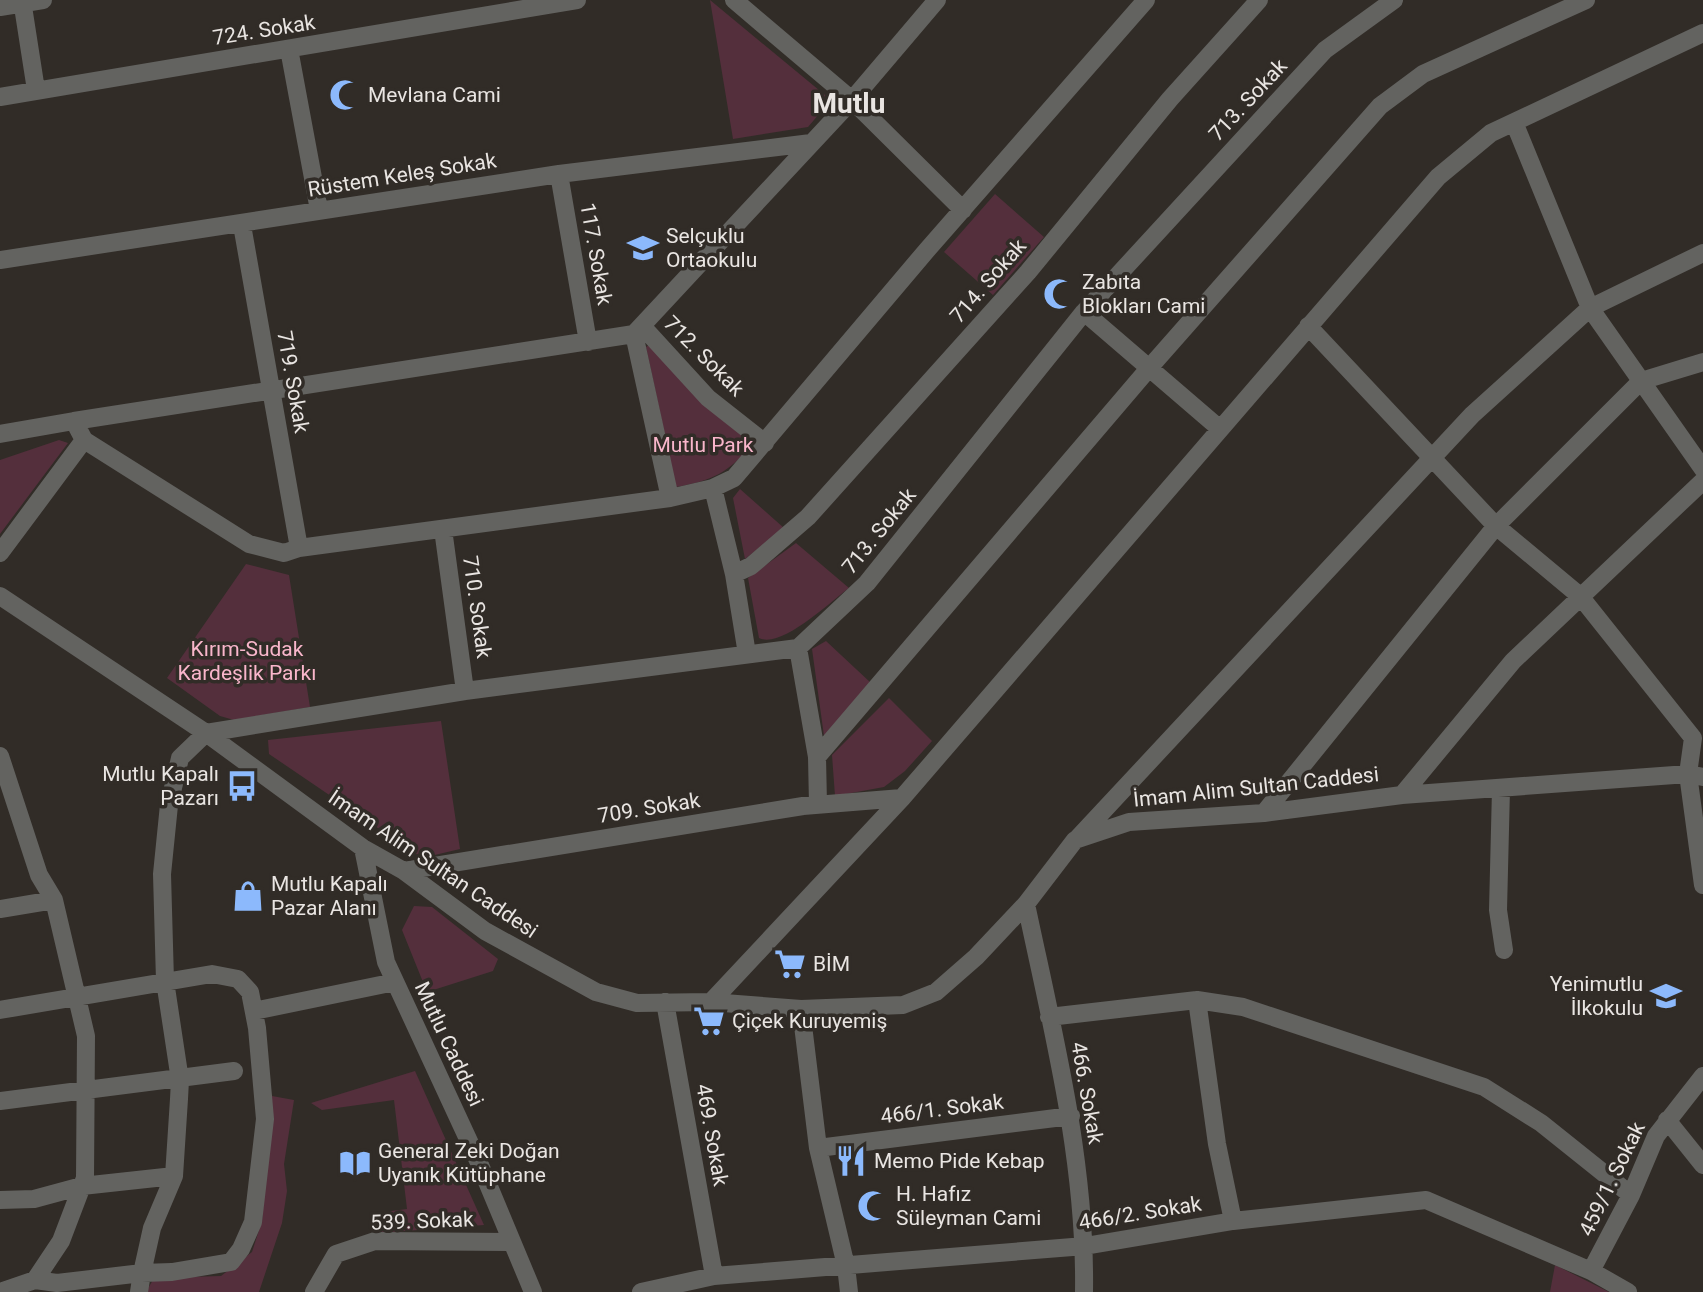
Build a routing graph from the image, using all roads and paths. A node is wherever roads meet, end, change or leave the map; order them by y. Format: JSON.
{"nodes":[{"id":1,"x":43,"y":0,"type":"edge"},
{"id":2,"x":577,"y":0,"type":"edge"},
{"id":3,"x":734,"y":0,"type":"edge"},
{"id":4,"x":937,"y":0,"type":"edge"},
{"id":5,"x":1146,"y":0,"type":"edge"},
{"id":6,"x":1259,"y":0,"type":"edge"},
{"id":7,"x":1394,"y":0,"type":"edge"},
{"id":8,"x":1586,"y":0,"type":"edge"},
{"id":9,"x":22,"y":2,"type":"edge"},
{"id":10,"x":0,"y":7,"type":"edge"},
{"id":11,"x":1703,"y":33,"type":"edge"},
{"id":12,"x":289,"y":49,"type":"junction"},
{"id":13,"x":36,"y":90,"type":"junction"},
{"id":14,"x":0,"y":97,"type":"edge"},
{"id":15,"x":852,"y":100,"type":"junction"},
{"id":16,"x":1514,"y":122,"type":"junction"},
{"id":17,"x":811,"y":143,"type":"junction"},
{"id":18,"x":559,"y":174,"type":"junction"},
{"id":19,"x":319,"y":210,"type":"junction"},
{"id":20,"x":962,"y":210,"type":"junction"},
{"id":21,"x":242,"y":225,"type":"junction"},
{"id":22,"x":1703,"y":253,"type":"edge"},
{"id":23,"x":0,"y":260,"type":"edge"},
{"id":24,"x":1590,"y":308,"type":"junction"},
{"id":25,"x":1084,"y":312,"type":"junction"},
{"id":26,"x":1308,"y":326,"type":"junction"},
{"id":27,"x":639,"y":330,"type":"junction"},
{"id":28,"x":588,"y":342,"type":"junction"},
{"id":29,"x":1703,"y":362,"type":"edge"},
{"id":30,"x":1150,"y":367,"type":"junction"},
{"id":31,"x":1641,"y":381,"type":"junction"},
{"id":32,"x":271,"y":388,"type":"junction"},
{"id":33,"x":74,"y":421,"type":"junction"},
{"id":34,"x":1219,"y":428,"type":"junction"},
{"id":35,"x":0,"y":434,"type":"edge"},
{"id":36,"x":84,"y":440,"type":"junction"},
{"id":37,"x":765,"y":443,"type":"junction"},
{"id":38,"x":1433,"y":457,"type":"junction"},
{"id":39,"x":1703,"y":469,"type":"edge"},
{"id":40,"x":1703,"y":481,"type":"edge"},
{"id":41,"x":713,"y":488,"type":"junction"},
{"id":42,"x":670,"y":498,"type":"junction"},
{"id":43,"x":1496,"y":526,"type":"junction"},
{"id":44,"x":443,"y":529,"type":"junction"},
{"id":45,"x":299,"y":548,"type":"junction"},
{"id":46,"x":0,"y":553,"type":"edge"},
{"id":47,"x":734,"y":574,"type":"junction"},
{"id":48,"x":0,"y":596,"type":"edge"},
{"id":49,"x":1580,"y":596,"type":"junction"},
{"id":50,"x":798,"y":648,"type":"junction"},
{"id":51,"x":747,"y":654,"type":"junction"},
{"id":52,"x":465,"y":691,"type":"junction"},
{"id":53,"x":206,"y":733,"type":"junction"},
{"id":54,"x":1698,"y":735,"type":"edge"},
{"id":55,"x":0,"y":756,"type":"edge"},
{"id":56,"x":817,"y":757,"type":"junction"},
{"id":57,"x":1695,"y":776,"type":"edge"},
{"id":58,"x":1501,"y":789,"type":"junction"},
{"id":59,"x":1402,"y":795,"type":"junction"},
{"id":60,"x":902,"y":798,"type":"junction"},
{"id":61,"x":818,"y":804,"type":"junction"},
{"id":62,"x":1264,"y":813,"type":"junction"},
{"id":63,"x":1075,"y":840,"type":"junction"},
{"id":64,"x":363,"y":848,"type":"junction"},
{"id":65,"x":404,"y":871,"type":"junction"},
{"id":66,"x":1703,"y":886,"type":"edge"},
{"id":67,"x":54,"y":901,"type":"junction"},
{"id":68,"x":1026,"y":904,"type":"junction"},
{"id":69,"x":0,"y":909,"type":"edge"},
{"id":70,"x":1504,"y":950,"type":"dead end"},
{"id":71,"x":165,"y":981,"type":"junction"},
{"id":72,"x":395,"y":982,"type":"junction"},
{"id":73,"x":79,"y":995,"type":"junction"},
{"id":74,"x":1197,"y":1000,"type":"junction"},
{"id":75,"x":664,"y":1002,"type":"junction"},
{"id":76,"x":711,"y":1002,"type":"junction"},
{"id":77,"x":800,"y":1009,"type":"junction"},
{"id":78,"x":0,"y":1010,"type":"edge"},
{"id":79,"x":254,"y":1011,"type":"junction"},
{"id":80,"x":1049,"y":1017,"type":"junction"},
{"id":81,"x":234,"y":1071,"type":"dead end"},
{"id":82,"x":1703,"y":1076,"type":"edge"},
{"id":83,"x":180,"y":1080,"type":"junction"},
{"id":84,"x":86,"y":1090,"type":"junction"},
{"id":85,"x":0,"y":1101,"type":"edge"},
{"id":86,"x":1071,"y":1116,"type":"junction"},
{"id":87,"x":1667,"y":1120,"type":"junction"},
{"id":88,"x":818,"y":1148,"type":"junction"},
{"id":89,"x":1703,"y":1165,"type":"edge"},
{"id":90,"x":174,"y":1176,"type":"junction"},
{"id":91,"x":82,"y":1186,"type":"junction"},
{"id":92,"x":1631,"y":1195,"type":"junction"},
{"id":93,"x":0,"y":1200,"type":"edge"},
{"id":94,"x":1233,"y":1221,"type":"junction"},
{"id":95,"x":512,"y":1242,"type":"junction"},
{"id":96,"x":1085,"y":1246,"type":"junction"},
{"id":97,"x":846,"y":1266,"type":"junction"},
{"id":98,"x":1591,"y":1271,"type":"junction"},
{"id":99,"x":142,"y":1273,"type":"junction"},
{"id":100,"x":714,"y":1276,"type":"junction"},
{"id":101,"x":35,"y":1280,"type":"junction"},
{"id":102,"x":58,"y":1287,"type":"edge"},
{"id":103,"x":0,"y":1292,"type":"edge"},
{"id":104,"x":139,"y":1292,"type":"edge"},
{"id":105,"x":314,"y":1292,"type":"edge"},
{"id":106,"x":533,"y":1292,"type":"edge"},
{"id":107,"x":640,"y":1292,"type":"edge"},
{"id":108,"x":849,"y":1292,"type":"edge"},
{"id":109,"x":1084,"y":1292,"type":"edge"},
{"id":110,"x":1628,"y":1292,"type":"edge"}],
"edges":[{"from":1,"to":9,"type":"street"},
{"from":2,"to":12,"type":"street","name":"724. Sokak"},
{"from":3,"to":15,"type":"street"},
{"from":4,"to":15,"type":"street"},
{"from":5,"to":20,"type":"street"},
{"from":6,"to":47,"type":"street","name":"714. Sokak"},
{"from":7,"to":25,"type":"street","name":"713. Sokak"},
{"from":8,"to":30,"type":"street"},
{"from":9,"to":10,"type":"street"},
{"from":9,"to":13,"type":"street"},
{"from":11,"to":16,"type":"street"},
{"from":12,"to":13,"type":"street","name":"724. Sokak"},
{"from":12,"to":19,"type":"street"},
{"from":13,"to":14,"type":"street","name":"724. Sokak"},
{"from":15,"to":17,"type":"street"},
{"from":15,"to":20,"type":"street"},
{"from":16,"to":24,"type":"street"},
{"from":16,"to":26,"type":"street"},
{"from":17,"to":18,"type":"street","name":"Rüstem Keleş Sokak"},
{"from":17,"to":27,"type":"street"},
{"from":18,"to":19,"type":"street","name":"Rüstem Keleş Sokak"},
{"from":18,"to":28,"type":"street","name":"117. Sokak"},
{"from":19,"to":21,"type":"street","name":"Rüstem Keleş Sokak"},
{"from":20,"to":37,"type":"street"},
{"from":21,"to":23,"type":"street","name":"Rüstem Keleş Sokak"},
{"from":21,"to":32,"type":"street","name":"719. Sokak"},
{"from":22,"to":24,"type":"street"},
{"from":24,"to":31,"type":"street"},
{"from":24,"to":38,"type":"street"},
{"from":25,"to":30,"type":"street"},
{"from":25,"to":50,"type":"street","name":"713. Sokak"},
{"from":26,"to":34,"type":"street"},
{"from":26,"to":38,"type":"street"},
{"from":27,"to":28,"type":"street"},
{"from":27,"to":37,"type":"street","name":"712. Sokak"},
{"from":27,"to":42,"type":"street","name":"712. Sokak"},
{"from":28,"to":32,"type":"street"},
{"from":29,"to":31,"type":"street"},
{"from":30,"to":34,"type":"street"},
{"from":30,"to":56,"type":"street"},
{"from":31,"to":39,"type":"street"},
{"from":31,"to":43,"type":"street"},
{"from":32,"to":33,"type":"street"},
{"from":32,"to":45,"type":"street","name":"719. Sokak"},
{"from":33,"to":35,"type":"street"},
{"from":33,"to":36,"type":"street"},
{"from":34,"to":60,"type":"street"},
{"from":36,"to":45,"type":"street"},
{"from":36,"to":46,"type":"street"},
{"from":37,"to":41,"type":"street"},
{"from":38,"to":43,"type":"street"},
{"from":38,"to":63,"type":"street"},
{"from":40,"to":49,"type":"street"},
{"from":41,"to":42,"type":"street"},
{"from":41,"to":47,"type":"street"},
{"from":42,"to":44,"type":"street"},
{"from":43,"to":49,"type":"street"},
{"from":43,"to":62,"type":"street"},
{"from":44,"to":45,"type":"street"},
{"from":44,"to":52,"type":"street","name":"710. Sokak"},
{"from":47,"to":51,"type":"street"},
{"from":48,"to":53,"type":"street","name":"İmam Alim Sultan Caddesi"},
{"from":49,"to":54,"type":"street"},
{"from":49,"to":59,"type":"street"},
{"from":50,"to":51,"type":"street"},
{"from":50,"to":56,"type":"street"},
{"from":51,"to":52,"type":"street"},
{"from":52,"to":53,"type":"street"},
{"from":53,"to":64,"type":"street","name":"İmam Alim Sultan Caddesi"},
{"from":53,"to":71,"type":"street"},
{"from":54,"to":57,"type":"street"},
{"from":55,"to":67,"type":"street"},
{"from":56,"to":61,"type":"street"},
{"from":57,"to":58,"type":"street","name":"İmam Alim Sultan Caddesi"},
{"from":57,"to":66,"type":"street"},
{"from":58,"to":59,"type":"street","name":"İmam Alim Sultan Caddesi"},
{"from":58,"to":70,"type":"street"},
{"from":59,"to":62,"type":"street","name":"İmam Alim Sultan Caddesi"},
{"from":60,"to":61,"type":"street","name":"709. Sokak"},
{"from":60,"to":76,"type":"street"},
{"from":61,"to":65,"type":"street","name":"709. Sokak"},
{"from":62,"to":63,"type":"street","name":"İmam Alim Sultan Caddesi"},
{"from":63,"to":68,"type":"street","name":"İmam Alim Sultan Caddesi"},
{"from":64,"to":65,"type":"street","name":"İmam Alim Sultan Caddesi"},
{"from":64,"to":72,"type":"street","name":"Mutlu Caddesi"},
{"from":65,"to":75,"type":"street","name":"İmam Alim Sultan Caddesi"},
{"from":67,"to":69,"type":"street"},
{"from":67,"to":73,"type":"street"},
{"from":68,"to":77,"type":"street","name":"İmam Alim Sultan Caddesi"},
{"from":68,"to":80,"type":"street","name":"466. Sokak"},
{"from":71,"to":73,"type":"street"},
{"from":71,"to":79,"type":"street"},
{"from":71,"to":83,"type":"street"},
{"from":72,"to":79,"type":"street"},
{"from":72,"to":95,"type":"street","name":"Mutlu Caddesi"},
{"from":73,"to":78,"type":"street"},
{"from":73,"to":84,"type":"street"},
{"from":74,"to":80,"type":"street"},
{"from":74,"to":92,"type":"street"},
{"from":74,"to":94,"type":"street"},
{"from":75,"to":76,"type":"street","name":"İmam Alim Sultan Caddesi"},
{"from":75,"to":100,"type":"street","name":"469. Sokak"},
{"from":76,"to":77,"type":"street","name":"İmam Alim Sultan Caddesi"},
{"from":77,"to":88,"type":"street"},
{"from":79,"to":99,"type":"street"},
{"from":80,"to":86,"type":"street","name":"466. Sokak"},
{"from":81,"to":83,"type":"street"},
{"from":82,"to":87,"type":"street","name":"459/1. Sokak"},
{"from":83,"to":84,"type":"street"},
{"from":83,"to":90,"type":"street"},
{"from":84,"to":85,"type":"street"},
{"from":84,"to":91,"type":"street"},
{"from":86,"to":88,"type":"street","name":"466/1. Sokak"},
{"from":86,"to":96,"type":"street","name":"466. Sokak"},
{"from":87,"to":89,"type":"street"},
{"from":87,"to":92,"type":"street","name":"459/1. Sokak"},
{"from":88,"to":97,"type":"street"},
{"from":90,"to":91,"type":"street"},
{"from":90,"to":99,"type":"street"},
{"from":91,"to":93,"type":"street"},
{"from":91,"to":101,"type":"street"},
{"from":92,"to":98,"type":"street","name":"459/1. Sokak"},
{"from":94,"to":96,"type":"street","name":"466/2. Sokak"},
{"from":94,"to":98,"type":"street","name":"466/2. Sokak"},
{"from":95,"to":105,"type":"street","name":"539. Sokak"},
{"from":95,"to":106,"type":"street","name":"Mutlu Caddesi"},
{"from":96,"to":97,"type":"street","name":"466/2. Sokak"},
{"from":96,"to":109,"type":"street","name":"466. Sokak"},
{"from":97,"to":100,"type":"street","name":"466/2. Sokak"},
{"from":97,"to":108,"type":"street"},
{"from":98,"to":110,"type":"street","name":"466/2. Sokak"},
{"from":99,"to":102,"type":"street"},
{"from":99,"to":104,"type":"street"},
{"from":100,"to":107,"type":"street","name":"466/2. Sokak"},
{"from":101,"to":102,"type":"street"},
{"from":101,"to":103,"type":"street"}]}
